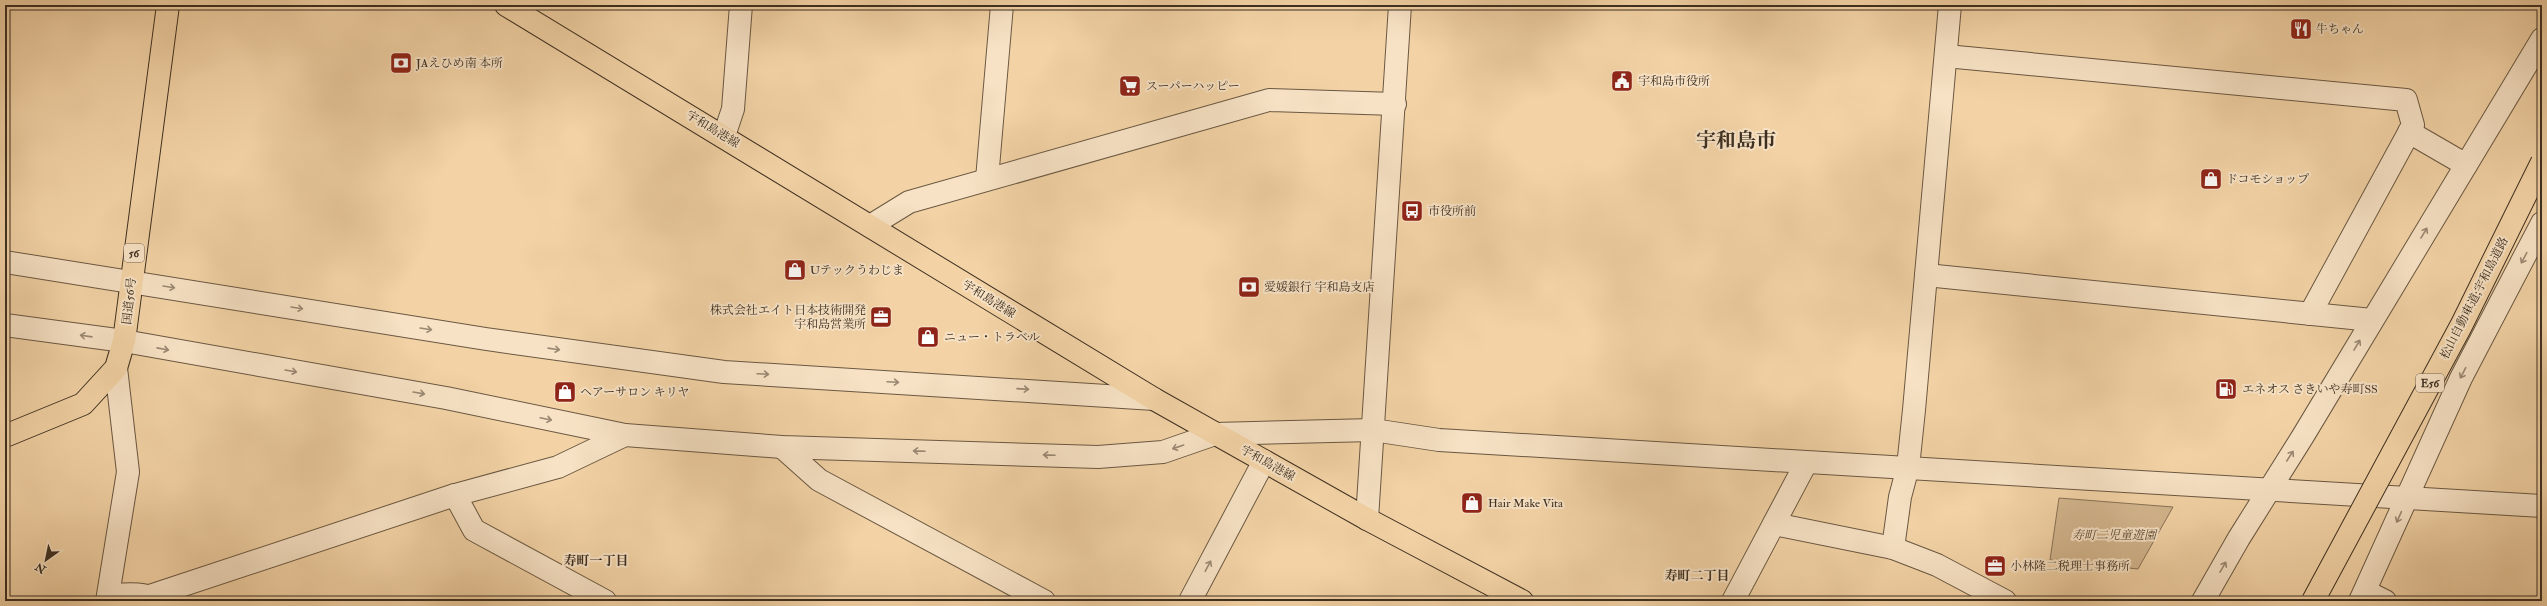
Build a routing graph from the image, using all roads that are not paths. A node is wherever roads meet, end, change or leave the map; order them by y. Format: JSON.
{"nodes":[{"id":1,"x":168,"y":5,"type":"edge"},
{"id":2,"x":506,"y":5,"type":"edge"},
{"id":3,"x":741,"y":5,"type":"edge"},
{"id":4,"x":1002,"y":5,"type":"edge"},
{"id":5,"x":1400,"y":5,"type":"edge"},
{"id":6,"x":1950,"y":5,"type":"edge"},
{"id":7,"x":2542,"y":39,"type":"edge"},
{"id":8,"x":1946,"y":56,"type":"junction"},
{"id":9,"x":1395,"y":104,"type":"junction"},
{"id":10,"x":2409,"y":132,"type":"junction"},
{"id":11,"x":724,"y":136,"type":"junction"},
{"id":12,"x":2542,"y":162,"type":"edge"},
{"id":13,"x":2466,"y":165,"type":"junction"},
{"id":14,"x":987,"y":179,"type":"junction"},
{"id":15,"x":2542,"y":223,"type":"edge"},
{"id":16,"x":870,"y":226,"type":"junction"},
{"id":17,"x":5,"y":262,"type":"edge"},
{"id":18,"x":1926,"y":275,"type":"junction"},
{"id":19,"x":131,"y":281,"type":"junction"},
{"id":20,"x":2310,"y":314,"type":"junction"},
{"id":21,"x":2372,"y":320,"type":"junction"},
{"id":22,"x":5,"y":325,"type":"edge"},
{"id":23,"x":124,"y":342,"type":"junction"},
{"id":24,"x":116,"y":368,"type":"junction"},
{"id":25,"x":1154,"y":399,"type":"junction"},
{"id":26,"x":1373,"y":430,"type":"junction"},
{"id":27,"x":1215,"y":434,"type":"junction"},
{"id":28,"x":625,"y":435,"type":"junction"},
{"id":29,"x":5,"y":436,"type":"edge"},
{"id":30,"x":782,"y":447,"type":"junction"},
{"id":31,"x":1264,"y":461,"type":"junction"},
{"id":32,"x":1806,"y":463,"type":"junction"},
{"id":33,"x":1908,"y":467,"type":"junction"},
{"id":34,"x":2269,"y":489,"type":"junction"},
{"id":35,"x":455,"y":495,"type":"junction"},
{"id":36,"x":2408,"y":497,"type":"junction"},
{"id":37,"x":2542,"y":506,"type":"edge"},
{"id":38,"x":1367,"y":519,"type":"junction"},
{"id":39,"x":1774,"y":524,"type":"junction"},
{"id":40,"x":1894,"y":548,"type":"junction"},
{"id":41,"x":2362,"y":596,"type":"edge"},
{"id":42,"x":109,"y":598,"type":"edge"},
{"id":43,"x":155,"y":598,"type":"edge"},
{"id":44,"x":605,"y":601,"type":"edge"},
{"id":45,"x":1044,"y":601,"type":"edge"},
{"id":46,"x":1190,"y":601,"type":"edge"},
{"id":47,"x":1522,"y":601,"type":"edge"},
{"id":48,"x":1733,"y":601,"type":"edge"},
{"id":49,"x":2004,"y":601,"type":"edge"},
{"id":50,"x":2203,"y":601,"type":"edge"},
{"id":51,"x":2313,"y":601,"type":"edge"},
{"id":52,"x":2385,"y":601,"type":"edge"}],
"edges":[{"from":1,"to":19,"type":"main road","name":"国道56号","number":"56"},
{"from":2,"to":11,"type":"main road","name":"宇和島港線"},
{"from":3,"to":11,"type":"street"},
{"from":4,"to":14,"type":"street"},
{"from":5,"to":9,"type":"street"},
{"from":6,"to":8,"type":"street"},
{"from":7,"to":13,"type":"street"},
{"from":8,"to":10,"type":"street"},
{"from":8,"to":18,"type":"street"},
{"from":9,"to":14,"type":"street"},
{"from":9,"to":26,"type":"street"},
{"from":10,"to":13,"type":"street"},
{"from":10,"to":20,"type":"street"},
{"from":11,"to":16,"type":"main road","name":"宇和島港線"},
{"from":12,"to":51,"type":"main road","name":"松山自動車道;宇和島道路","number":"E56","bridge":true},
{"from":21,"to":13,"type":"street","one_way":true},
{"from":14,"to":16,"type":"street"},
{"from":15,"to":36,"type":"street","one_way":true},
{"from":16,"to":25,"type":"main road","name":"宇和島港線"},
{"from":17,"to":19,"type":"street"},
{"from":18,"to":20,"type":"street"},
{"from":18,"to":33,"type":"street"},
{"from":19,"to":23,"type":"main road","name":"国道56号","number":"56"},
{"from":19,"to":25,"type":"street","one_way":true},
{"from":20,"to":21,"type":"street"},
{"from":34,"to":21,"type":"street","one_way":true},
{"from":23,"to":22,"type":"street","one_way":true},
{"from":23,"to":24,"type":"main road","name":"国道56号","number":"56"},
{"from":23,"to":28,"type":"street","one_way":true},
{"from":24,"to":29,"type":"main road","name":"国道56号","number":"56"},
{"from":24,"to":42,"type":"street"},
{"from":25,"to":27,"type":"main road","name":"宇和島港線"},
{"from":26,"to":27,"type":"street"},
{"from":26,"to":32,"type":"street"},
{"from":26,"to":38,"type":"street"},
{"from":27,"to":30,"type":"street","one_way":true},
{"from":27,"to":31,"type":"main road","name":"宇和島港線"},
{"from":28,"to":30,"type":"street"},
{"from":28,"to":35,"type":"street"},
{"from":30,"to":45,"type":"street"},
{"from":31,"to":38,"type":"main road","name":"宇和島港線"},
{"from":46,"to":31,"type":"street","one_way":true},
{"from":32,"to":33,"type":"street"},
{"from":32,"to":39,"type":"street"},
{"from":33,"to":34,"type":"street"},
{"from":33,"to":40,"type":"street"},
{"from":34,"to":36,"type":"street"},
{"from":50,"to":34,"type":"street","one_way":true},
{"from":35,"to":43,"type":"street"},
{"from":35,"to":44,"type":"street"},
{"from":36,"to":37,"type":"street"},
{"from":36,"to":41,"type":"street","one_way":true},
{"from":38,"to":47,"type":"main road","name":"宇和島港線"},
{"from":39,"to":40,"type":"street"},
{"from":39,"to":48,"type":"street"},
{"from":40,"to":49,"type":"street"},
{"from":41,"to":52,"type":"street"},
{"from":42,"to":43,"type":"street"}]}
